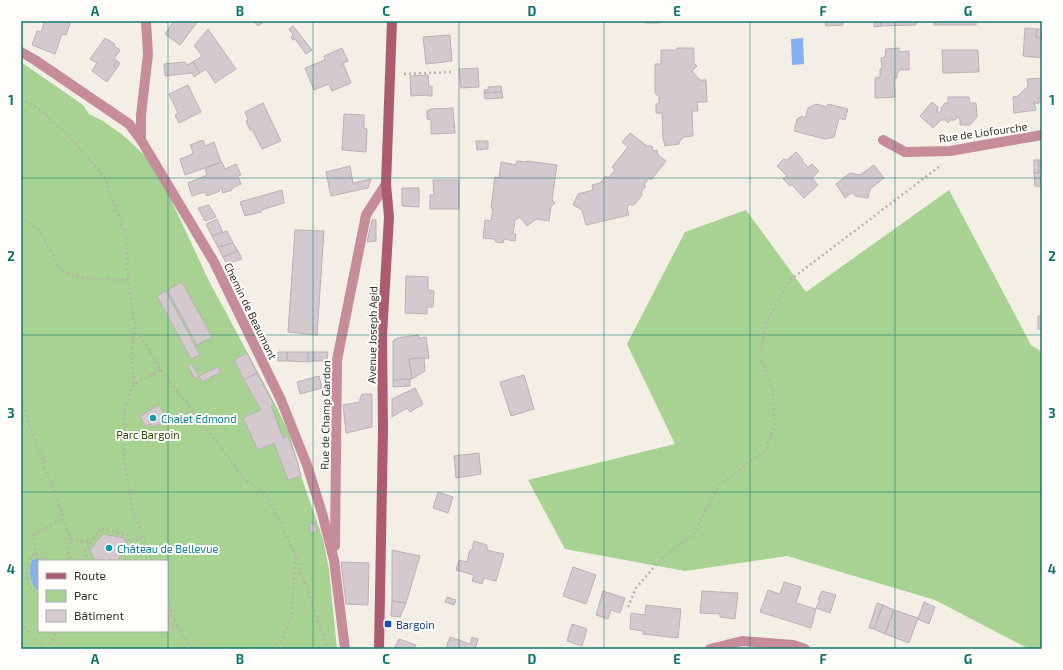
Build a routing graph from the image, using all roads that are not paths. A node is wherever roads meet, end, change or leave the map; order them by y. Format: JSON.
{"nodes":[{"id":1,"x":146,"y":21,"type":"edge"},
{"id":2,"x":392,"y":21,"type":"edge"},
{"id":3,"x":21,"y":52,"type":"edge"},
{"id":4,"x":1042,"y":135,"type":"edge"},
{"id":5,"x":141,"y":140,"type":"junction"},
{"id":6,"x":883,"y":140,"type":"dead end"},
{"id":7,"x":386,"y":184,"type":"junction"},
{"id":8,"x":334,"y":560,"type":"junction"},
{"id":9,"x":345,"y":649,"type":"edge"},
{"id":10,"x":379,"y":649,"type":"edge"},
{"id":11,"x":710,"y":649,"type":"edge"},
{"id":12,"x":805,"y":649,"type":"edge"}],
"edges":[{"from":1,"to":5,"type":"street"},
{"from":2,"to":7,"type":"main road","name":"Avenue Joseph Agid"},
{"from":3,"to":5,"type":"street","name":"Chemin de Beaumont"},
{"from":4,"to":6,"type":"street","name":"Rue de Liofourche"},
{"from":5,"to":8,"type":"street","name":"Chemin de Beaumont"},
{"from":7,"to":8,"type":"street","name":"Rue de Champ Gardon"},
{"from":7,"to":10,"type":"main road","name":"Avenue Joseph Agid"},
{"from":8,"to":9,"type":"street","name":"Chemin de Beaumont"},
{"from":11,"to":12,"type":"street"}]}
